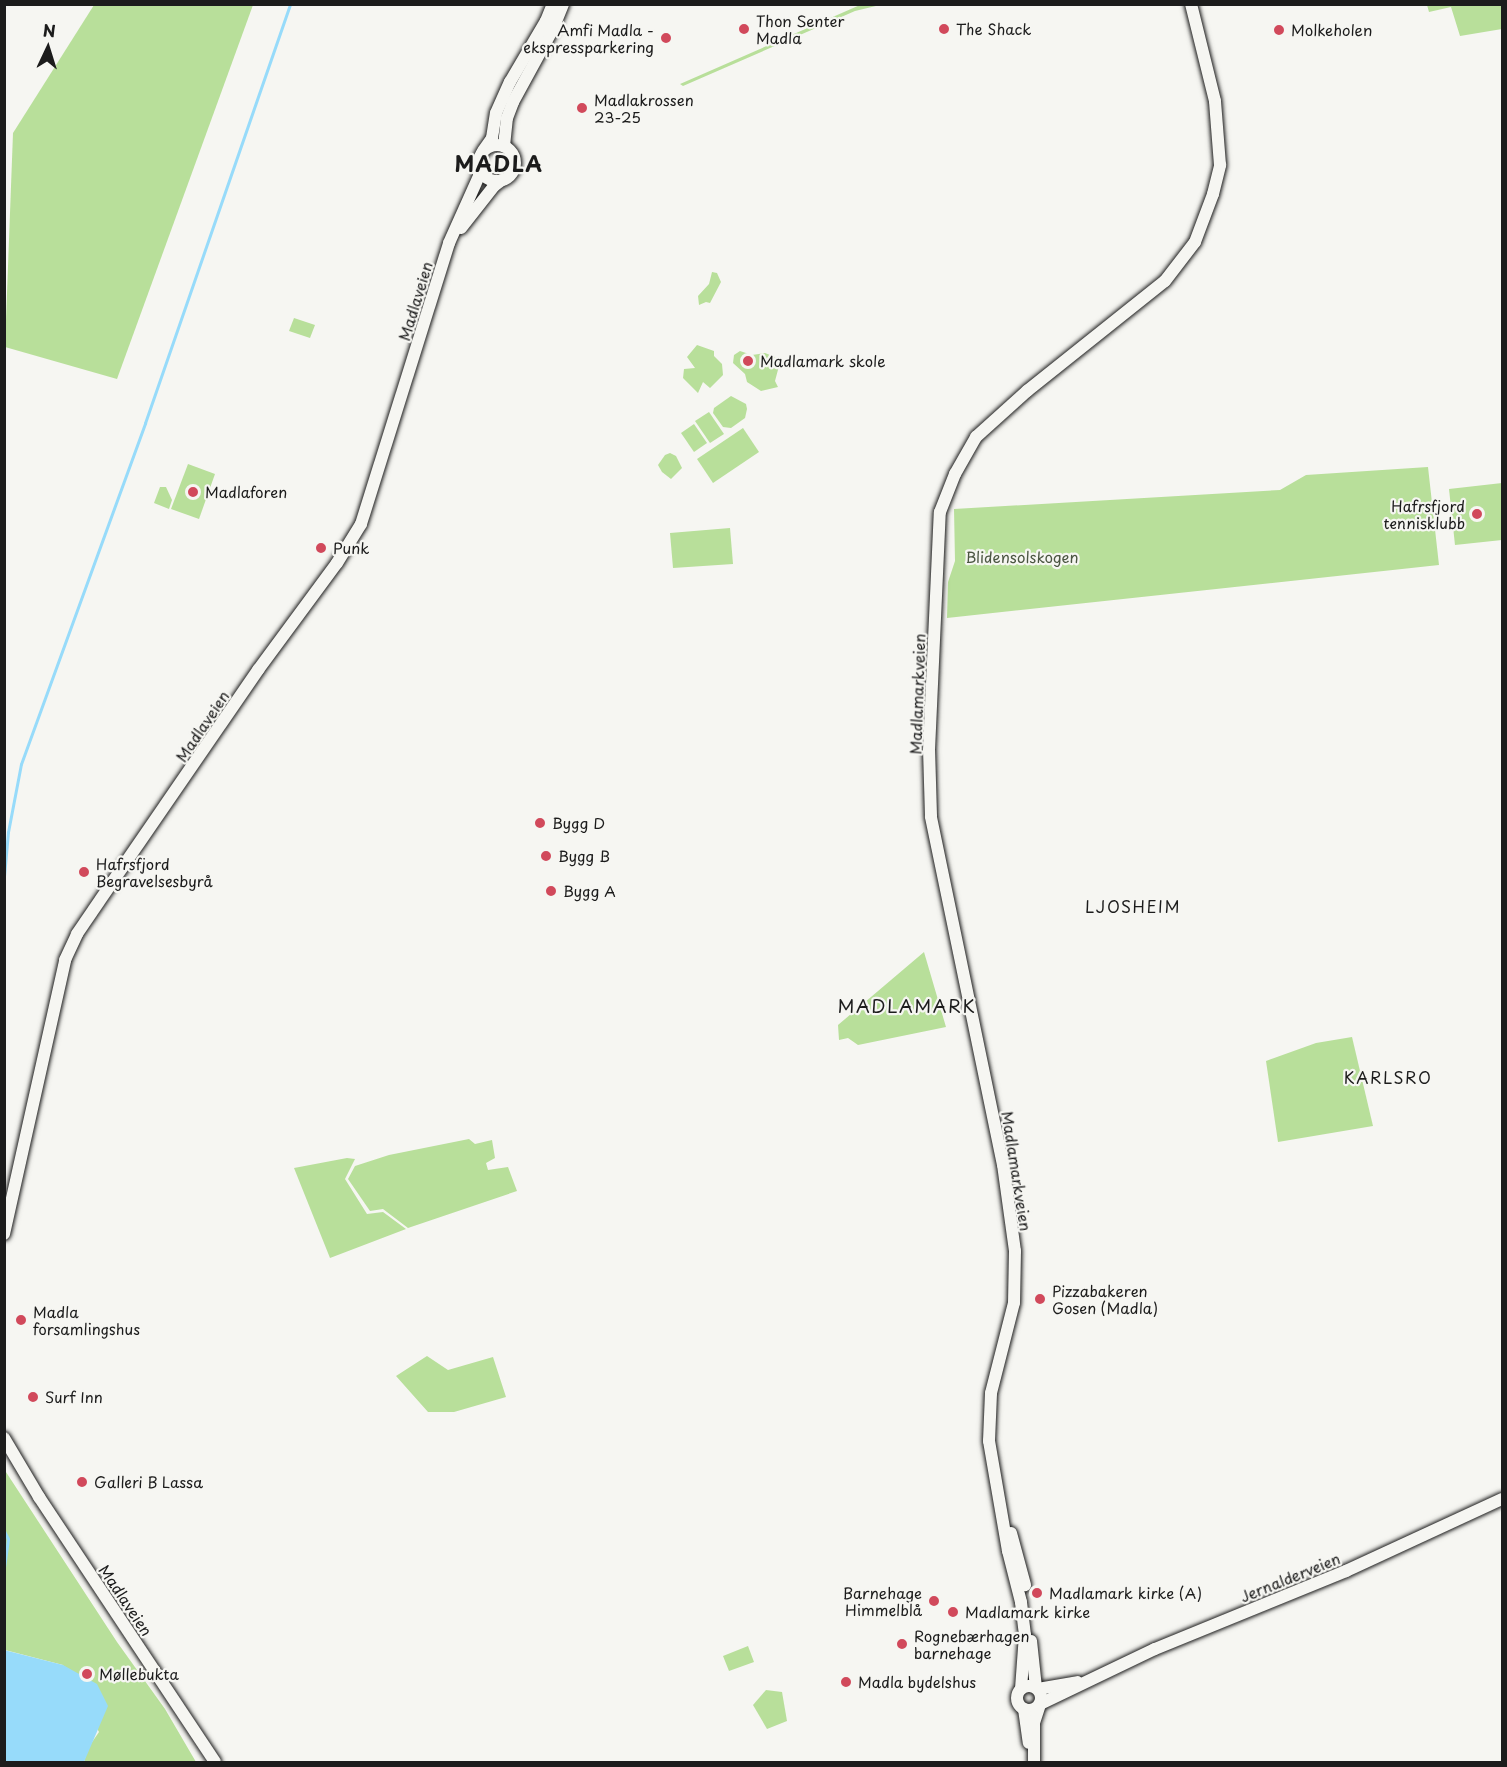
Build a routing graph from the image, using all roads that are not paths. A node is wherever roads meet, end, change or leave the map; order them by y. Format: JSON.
{"nodes":[{"id":1,"x":553,"y":4,"type":"edge"},
{"id":2,"x":563,"y":4,"type":"edge"},
{"id":3,"x":1191,"y":5,"type":"edge"},
{"id":4,"x":504,"y":146,"type":"junction"},
{"id":5,"x":483,"y":151,"type":"junction"},
{"id":6,"x":479,"y":166,"type":"junction"},
{"id":7,"x":503,"y":180,"type":"junction"},
{"id":8,"x":449,"y":243,"type":"junction"},
{"id":9,"x":4,"y":1234,"type":"edge"},
{"id":10,"x":4,"y":1429,"type":"edge"},
{"id":11,"x":4,"y":1438,"type":"edge"},
{"id":12,"x":12,"y":1454,"type":"junction"},
{"id":13,"x":996,"y":1486,"type":"junction"},
{"id":14,"x":1503,"y":1499,"type":"edge"},
{"id":15,"x":1087,"y":1680,"type":"junction"},
{"id":16,"x":1021,"y":1689,"type":"junction"},
{"id":17,"x":1037,"y":1689,"type":"junction"},
{"id":18,"x":1040,"y":1704,"type":"junction"},
{"id":19,"x":1024,"y":1709,"type":"junction"},
{"id":20,"x":215,"y":1762,"type":"edge"},
{"id":21,"x":1034,"y":1762,"type":"edge"}],
"edges":[{"from":1,"to":5,"type":"main road"},
{"from":2,"to":4,"type":"main road"},
{"from":3,"to":13,"type":"main road","name":"Madlamarkveien"},
{"from":4,"to":5,"type":"main road"},
{"from":4,"to":7,"type":"main road"},
{"from":5,"to":6,"type":"main road"},
{"from":6,"to":7,"type":"main road"},
{"from":6,"to":8,"type":"main road","name":"Madlaveien"},
{"from":7,"to":8,"type":"main road","name":"Madlaveien"},
{"from":8,"to":9,"type":"main road","name":"Madlaveien"},
{"from":10,"to":12,"type":"main road","name":"Madlaveien"},
{"from":11,"to":12,"type":"main road","name":"Madlaveien"},
{"from":12,"to":20,"type":"main road","name":"Madlaveien"},
{"from":13,"to":16,"type":"main road","name":"Madlamarkveien"},
{"from":13,"to":17,"type":"main road","name":"Madlamarkveien"},
{"from":14,"to":15,"type":"main road","name":"Jernalderveien"},
{"from":15,"to":17,"type":"main road","name":"Jernalderveien"},
{"from":15,"to":18,"type":"main road","name":"Jernalderveien"},
{"from":16,"to":17,"type":"main road"},
{"from":16,"to":19,"type":"main road"},
{"from":17,"to":18,"type":"main road"},
{"from":18,"to":19,"type":"main road"},
{"from":18,"to":21,"type":"main road"},
{"from":19,"to":21,"type":"main road"}]}
